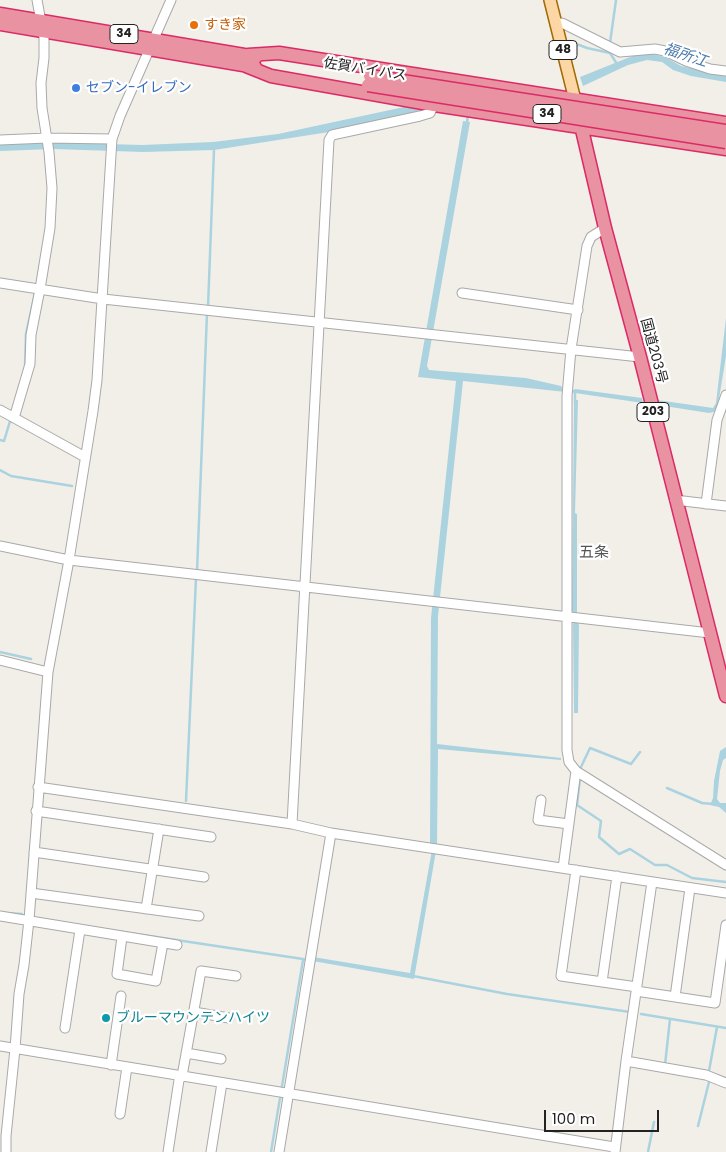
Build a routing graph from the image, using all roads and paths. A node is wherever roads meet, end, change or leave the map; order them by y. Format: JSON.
{"nodes":[{"id":1,"x":37,"y":0,"type":"edge"},
{"id":2,"x":171,"y":0,"type":"edge"},
{"id":3,"x":550,"y":0,"type":"edge"},
{"id":4,"x":0,"y":14,"type":"edge"},
{"id":5,"x":0,"y":24,"type":"edge"},
{"id":6,"x":556,"y":24,"type":"junction"},
{"id":7,"x":41,"y":25,"type":"junction"},
{"id":8,"x":153,"y":44,"type":"junction"},
{"id":9,"x":247,"y":61,"type":"junction"},
{"id":10,"x":726,"y":71,"type":"edge"},
{"id":11,"x":370,"y":80,"type":"junction"},
{"id":12,"x":575,"y":100,"type":"junction"},
{"id":13,"x":434,"y":105,"type":"junction"},
{"id":14,"x":726,"y":123,"type":"edge"},
{"id":15,"x":582,"y":127,"type":"junction"},
{"id":16,"x":726,"y":131,"type":"edge"},
{"id":17,"x":47,"y":138,"type":"junction"},
{"id":18,"x":112,"y":139,"type":"junction"},
{"id":19,"x":0,"y":140,"type":"edge"},
{"id":20,"x":726,"y":142,"type":"edge"},
{"id":21,"x":726,"y":149,"type":"edge"},
{"id":22,"x":605,"y":228,"type":"junction"},
{"id":23,"x":0,"y":282,"type":"edge"},
{"id":24,"x":40,"y":289,"type":"junction"},
{"id":25,"x":462,"y":293,"type":"dead end"},
{"id":26,"x":103,"y":299,"type":"junction"},
{"id":27,"x":578,"y":310,"type":"junction"},
{"id":28,"x":320,"y":323,"type":"junction"},
{"id":29,"x":571,"y":349,"type":"junction"},
{"id":30,"x":640,"y":358,"type":"junction"},
{"id":31,"x":726,"y":396,"type":"edge"},
{"id":32,"x":0,"y":410,"type":"edge"},
{"id":33,"x":12,"y":416,"type":"junction"},
{"id":34,"x":85,"y":457,"type":"junction"},
{"id":35,"x":675,"y":500,"type":"junction"},
{"id":36,"x":706,"y":504,"type":"junction"},
{"id":37,"x":726,"y":506,"type":"edge"},
{"id":38,"x":0,"y":546,"type":"edge"},
{"id":39,"x":68,"y":560,"type":"junction"},
{"id":40,"x":305,"y":587,"type":"junction"},
{"id":41,"x":568,"y":618,"type":"junction"},
{"id":42,"x":710,"y":633,"type":"junction"},
{"id":43,"x":0,"y":660,"type":"edge"},
{"id":44,"x":48,"y":672,"type":"junction"},
{"id":45,"x":726,"y":696,"type":"edge"},
{"id":46,"x":576,"y":771,"type":"junction"},
{"id":47,"x":38,"y":786,"type":"junction"},
{"id":48,"x":541,"y":800,"type":"dead end"},
{"id":49,"x":36,"y":811,"type":"junction"},
{"id":50,"x":292,"y":824,"type":"junction"},
{"id":51,"x":569,"y":824,"type":"junction"},
{"id":52,"x":159,"y":829,"type":"junction"},
{"id":53,"x":331,"y":833,"type":"junction"},
{"id":54,"x":211,"y":837,"type":"dead end"},
{"id":55,"x":34,"y":852,"type":"junction"},
{"id":56,"x":726,"y":865,"type":"edge"},
{"id":57,"x":563,"y":868,"type":"junction"},
{"id":58,"x":152,"y":869,"type":"junction"},
{"id":59,"x":576,"y":870,"type":"junction"},
{"id":60,"x":617,"y":876,"type":"junction"},
{"id":61,"x":204,"y":877,"type":"dead end"},
{"id":62,"x":652,"y":882,"type":"junction"},
{"id":63,"x":690,"y":888,"type":"junction"},
{"id":64,"x":31,"y":893,"type":"junction"},
{"id":65,"x":726,"y":893,"type":"edge"},
{"id":66,"x":146,"y":909,"type":"junction"},
{"id":67,"x":0,"y":916,"type":"edge"},
{"id":68,"x":199,"y":916,"type":"dead end"},
{"id":69,"x":29,"y":920,"type":"junction"},
{"id":70,"x":726,"y":925,"type":"edge"},
{"id":71,"x":80,"y":930,"type":"junction"},
{"id":72,"x":122,"y":937,"type":"junction"},
{"id":73,"x":163,"y":943,"type":"junction"},
{"id":74,"x":177,"y":945,"type":"dead end"},
{"id":75,"x":236,"y":976,"type":"dead end"},
{"id":76,"x":602,"y":982,"type":"junction"},
{"id":77,"x":637,"y":989,"type":"junction"},
{"id":78,"x":122,"y":996,"type":"dead end"},
{"id":79,"x":675,"y":997,"type":"junction"},
{"id":80,"x":194,"y":1012,"type":"junction"},
{"id":81,"x":229,"y":1018,"type":"dead end"},
{"id":82,"x":65,"y":1028,"type":"dead end"},
{"id":83,"x":0,"y":1046,"type":"edge"},
{"id":84,"x":15,"y":1049,"type":"junction"},
{"id":85,"x":186,"y":1053,"type":"junction"},
{"id":86,"x":221,"y":1059,"type":"dead end"},
{"id":87,"x":626,"y":1061,"type":"junction"},
{"id":88,"x":111,"y":1065,"type":"junction"},
{"id":89,"x":127,"y":1067,"type":"junction"},
{"id":90,"x":182,"y":1076,"type":"junction"},
{"id":91,"x":222,"y":1083,"type":"junction"},
{"id":92,"x":726,"y":1083,"type":"edge"},
{"id":93,"x":288,"y":1094,"type":"junction"},
{"id":94,"x":4,"y":1112,"type":"edge"},
{"id":95,"x":120,"y":1114,"type":"dead end"},
{"id":96,"x":615,"y":1149,"type":"edge"},
{"id":97,"x":6,"y":1152,"type":"edge"},
{"id":98,"x":168,"y":1152,"type":"edge"},
{"id":99,"x":212,"y":1152,"type":"edge"},
{"id":100,"x":279,"y":1152,"type":"edge"}],
"edges":[{"from":1,"to":7,"type":"street"},
{"from":2,"to":8,"type":"street"},
{"from":3,"to":6,"type":"main road","number":"48"},
{"from":4,"to":7,"type":"highway","name":"佐賀バイパス","number":"34"},
{"from":5,"to":7,"type":"highway","name":"佐賀バイパス","number":"34"},
{"from":6,"to":10,"type":"street"},
{"from":6,"to":12,"type":"main road","number":"48"},
{"from":7,"to":8,"type":"highway","name":"佐賀バイパス","number":"34"},
{"from":7,"to":17,"type":"street"},
{"from":8,"to":9,"type":"highway","name":"佐賀バイパス","number":"34"},
{"from":8,"to":18,"type":"street"},
{"from":9,"to":11,"type":"highway","name":"佐賀バイパス","number":"34"},
{"from":9,"to":12,"type":"highway","number":"34"},
{"from":9,"to":13,"type":"highway","number":"34"},
{"from":11,"to":16,"type":"highway","name":"佐賀バイパス","number":"34","bridge":true},
{"from":11,"to":20,"type":"highway","name":"佐賀バイパス","number":"34","bridge":true},
{"from":12,"to":14,"type":"highway"},
{"from":12,"to":15,"type":"highway","name":"国道203号","number":"203"},
{"from":13,"to":15,"type":"highway","number":"34"},
{"from":13,"to":28,"type":"street"},
{"from":15,"to":21,"type":"highway"},
{"from":15,"to":22,"type":"highway","name":"国道203号","number":"203"},
{"from":17,"to":18,"type":"street"},
{"from":17,"to":19,"type":"street"},
{"from":17,"to":24,"type":"street"},
{"from":18,"to":26,"type":"street"},
{"from":22,"to":27,"type":"street"},
{"from":22,"to":30,"type":"highway","name":"国道203号","number":"203"},
{"from":23,"to":24,"type":"street"},
{"from":24,"to":26,"type":"street"},
{"from":24,"to":33,"type":"street"},
{"from":25,"to":27,"type":"street"},
{"from":26,"to":28,"type":"street"},
{"from":26,"to":34,"type":"street"},
{"from":27,"to":29,"type":"street"},
{"from":28,"to":29,"type":"street"},
{"from":28,"to":40,"type":"street"},
{"from":29,"to":30,"type":"street"},
{"from":29,"to":41,"type":"street"},
{"from":30,"to":35,"type":"highway","name":"国道203号","number":"203"},
{"from":31,"to":36,"type":"street"},
{"from":32,"to":33,"type":"street"},
{"from":33,"to":34,"type":"street"},
{"from":34,"to":39,"type":"street"},
{"from":35,"to":36,"type":"street"},
{"from":35,"to":42,"type":"highway","name":"国道203号","number":"203"},
{"from":36,"to":37,"type":"street"},
{"from":38,"to":39,"type":"street"},
{"from":39,"to":40,"type":"street"},
{"from":39,"to":44,"type":"street"},
{"from":40,"to":41,"type":"street"},
{"from":40,"to":50,"type":"street"},
{"from":41,"to":42,"type":"street"},
{"from":41,"to":46,"type":"street"},
{"from":42,"to":45,"type":"highway","name":"国道203号","number":"203"},
{"from":43,"to":44,"type":"street"},
{"from":44,"to":47,"type":"street"},
{"from":46,"to":51,"type":"street"},
{"from":46,"to":56,"type":"street"},
{"from":47,"to":49,"type":"street"},
{"from":47,"to":50,"type":"street"},
{"from":48,"to":51,"type":"street"},
{"from":49,"to":52,"type":"street"},
{"from":49,"to":55,"type":"street"},
{"from":50,"to":53,"type":"street"},
{"from":51,"to":57,"type":"street"},
{"from":52,"to":54,"type":"street"},
{"from":52,"to":58,"type":"street"},
{"from":53,"to":57,"type":"street"},
{"from":53,"to":93,"type":"street"},
{"from":55,"to":58,"type":"street"},
{"from":55,"to":64,"type":"street"},
{"from":57,"to":59,"type":"street"},
{"from":58,"to":61,"type":"street"},
{"from":58,"to":66,"type":"street"},
{"from":59,"to":60,"type":"street"},
{"from":59,"to":76,"type":"street"},
{"from":60,"to":62,"type":"street"},
{"from":60,"to":76,"type":"street"},
{"from":62,"to":63,"type":"street"},
{"from":62,"to":77,"type":"street"},
{"from":63,"to":65,"type":"street"},
{"from":63,"to":79,"type":"street"},
{"from":64,"to":66,"type":"street"},
{"from":64,"to":69,"type":"street"},
{"from":66,"to":68,"type":"street"},
{"from":67,"to":69,"type":"street"},
{"from":69,"to":71,"type":"street"},
{"from":69,"to":84,"type":"street"},
{"from":70,"to":79,"type":"street"},
{"from":71,"to":72,"type":"street"},
{"from":71,"to":82,"type":"street"},
{"from":72,"to":73,"type":"street"},
{"from":72,"to":73,"type":"street"},
{"from":73,"to":74,"type":"street"},
{"from":75,"to":80,"type":"street"},
{"from":76,"to":77,"type":"street"},
{"from":77,"to":79,"type":"street"},
{"from":77,"to":87,"type":"street"},
{"from":78,"to":88,"type":"street"},
{"from":80,"to":81,"type":"street"},
{"from":80,"to":85,"type":"street"},
{"from":83,"to":84,"type":"street"},
{"from":84,"to":88,"type":"street"},
{"from":84,"to":94,"type":"street"},
{"from":85,"to":86,"type":"street"},
{"from":85,"to":90,"type":"street"},
{"from":87,"to":92,"type":"street"},
{"from":87,"to":96,"type":"street"},
{"from":88,"to":89,"type":"street"},
{"from":89,"to":90,"type":"street"},
{"from":89,"to":95,"type":"street"},
{"from":90,"to":91,"type":"street"},
{"from":90,"to":98,"type":"street"},
{"from":91,"to":93,"type":"street"},
{"from":91,"to":99,"type":"street"},
{"from":93,"to":96,"type":"street"},
{"from":93,"to":100,"type":"street"},
{"from":94,"to":97,"type":"street"}]}
